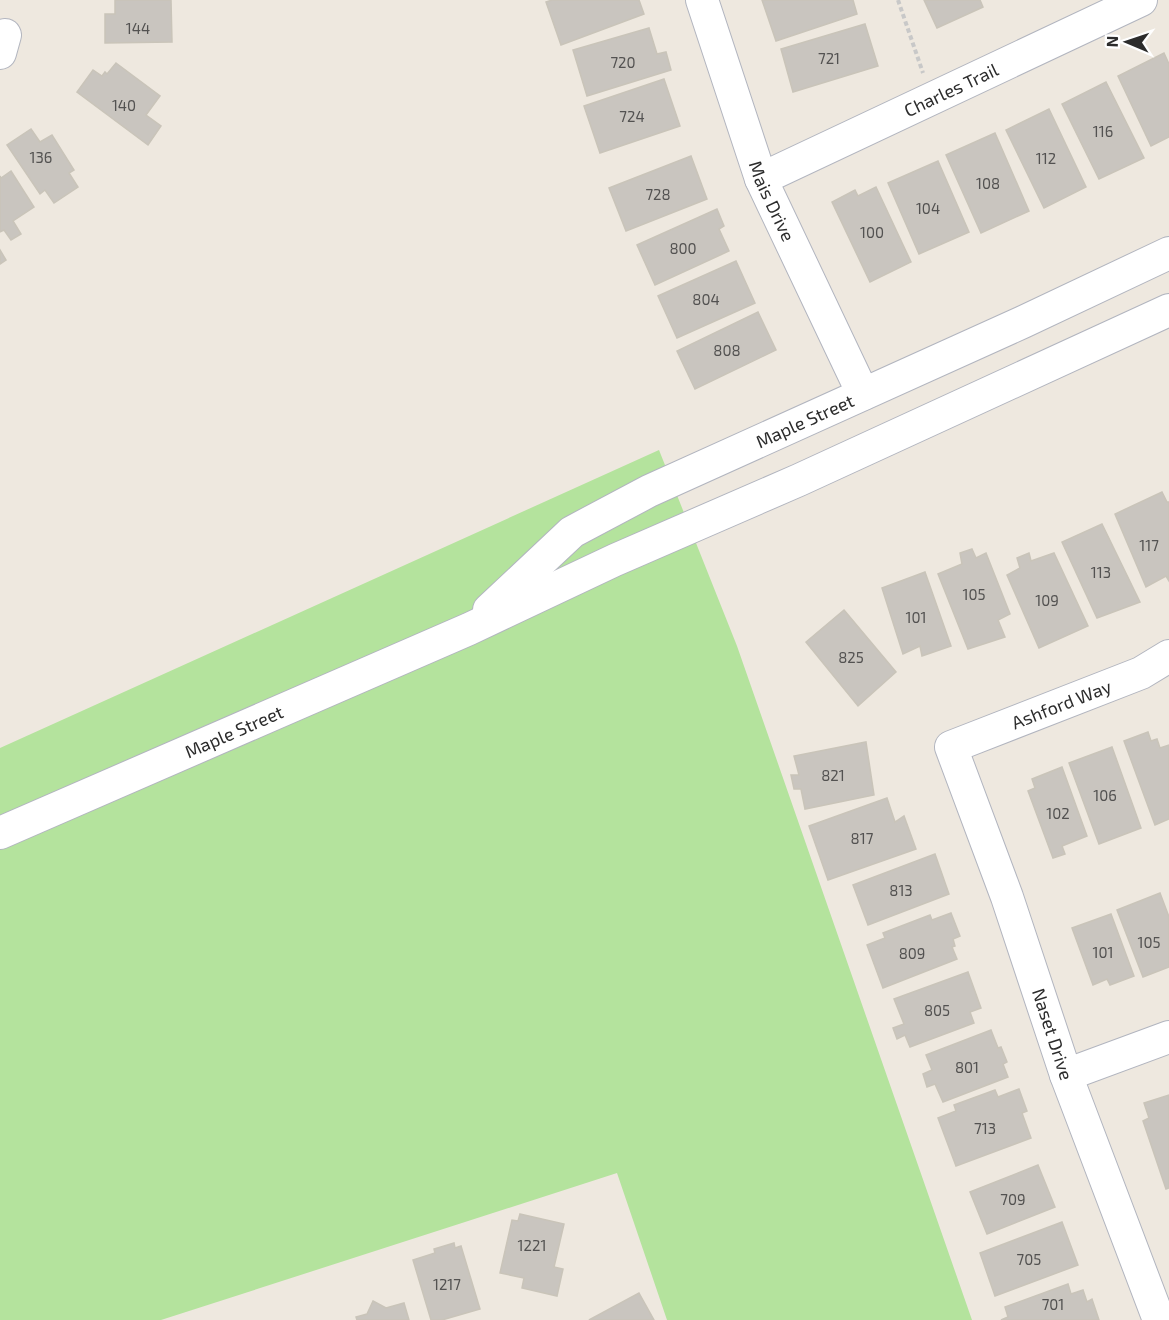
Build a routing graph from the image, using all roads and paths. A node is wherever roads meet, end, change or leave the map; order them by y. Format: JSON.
{"nodes":[{"id":1,"x":702,"y":0,"type":"edge"},
{"id":2,"x":898,"y":0,"type":"edge"},
{"id":3,"x":1141,"y":0,"type":"edge"},
{"id":4,"x":924,"y":76,"type":"dead end"},
{"id":5,"x":761,"y":179,"type":"junction"},
{"id":6,"x":1169,"y":253,"type":"edge"},
{"id":7,"x":1169,"y":310,"type":"edge"},
{"id":8,"x":863,"y":394,"type":"junction"},
{"id":9,"x":469,"y":629,"type":"junction"},
{"id":10,"x":1169,"y":656,"type":"edge"},
{"id":11,"x":951,"y":747,"type":"joint"},
{"id":12,"x":0,"y":833,"type":"edge"},
{"id":13,"x":1169,"y":1037,"type":"edge"},
{"id":14,"x":1066,"y":1075,"type":"junction"},
{"id":15,"x":1159,"y":1320,"type":"edge"}],
"edges":[{"from":1,"to":5,"type":"street","name":"Mais Drive"},
{"from":2,"to":4,"type":"path"},
{"from":3,"to":5,"type":"street","name":"Charles Trail"},
{"from":5,"to":8,"type":"street","name":"Mais Drive"},
{"from":6,"to":8,"type":"street","name":"Maple Street"},
{"from":7,"to":9,"type":"street","name":"Maple Street"},
{"from":8,"to":9,"type":"street","name":"Maple Street"},
{"from":9,"to":12,"type":"street","name":"Maple Street"},
{"from":10,"to":11,"type":"street","name":"Ashford Way"},
{"from":11,"to":14,"type":"street","name":"Naset Drive"},
{"from":13,"to":14,"type":"street"},
{"from":14,"to":15,"type":"street","name":"Naset Drive"}]}
